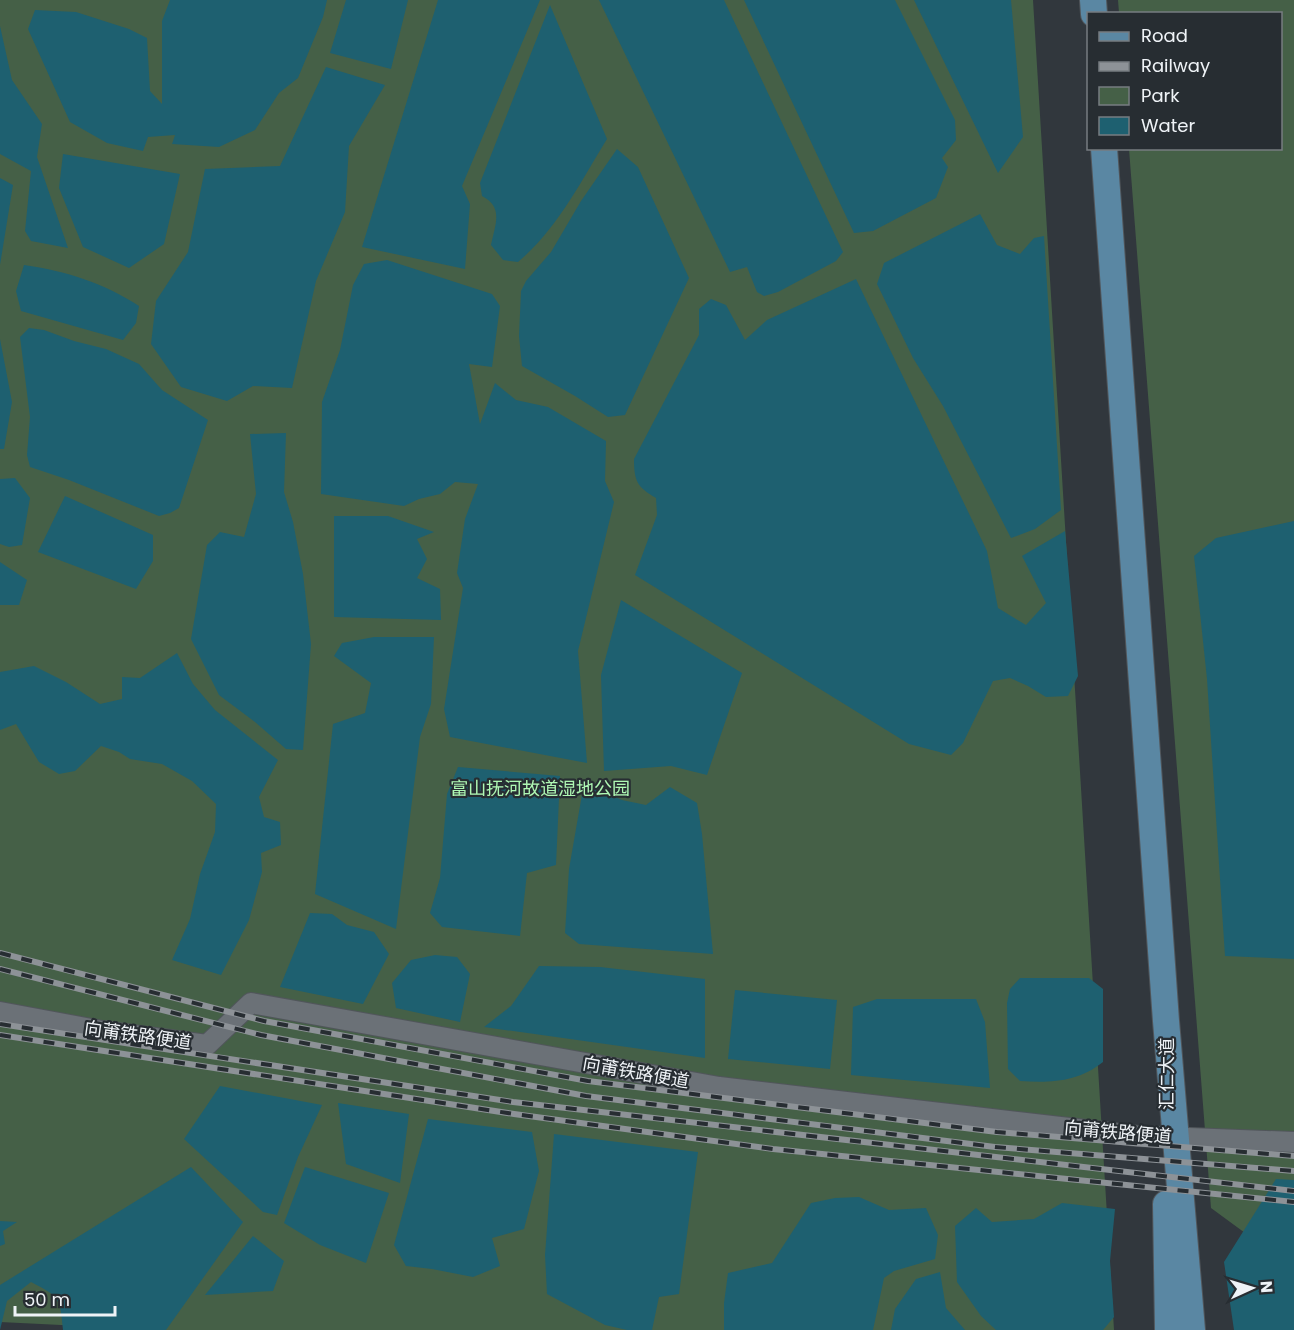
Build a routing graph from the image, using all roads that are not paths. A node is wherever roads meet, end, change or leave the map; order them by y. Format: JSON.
{"nodes":[{"id":1,"x":1104,"y":150,"type":"edge"},
{"id":2,"x":0,"y":1012,"type":"edge"},
{"id":3,"x":1171,"y":1137,"type":"junction"},
{"id":4,"x":1294,"y":1142,"type":"edge"},
{"id":5,"x":1167,"y":1330,"type":"edge"},
{"id":6,"x":1192,"y":1330,"type":"edge"}],
"edges":[{"from":1,"to":3,"type":"main road","name":"汇仁大道"},
{"from":2,"to":3,"type":"lane","name":"向莆铁路便道"},
{"from":3,"to":4,"type":"lane","name":"向莆铁路便道"},
{"from":3,"to":5,"type":"main road","name":"汇仁大道"},
{"from":3,"to":6,"type":"main road","name":"汇仁大道"}]}
